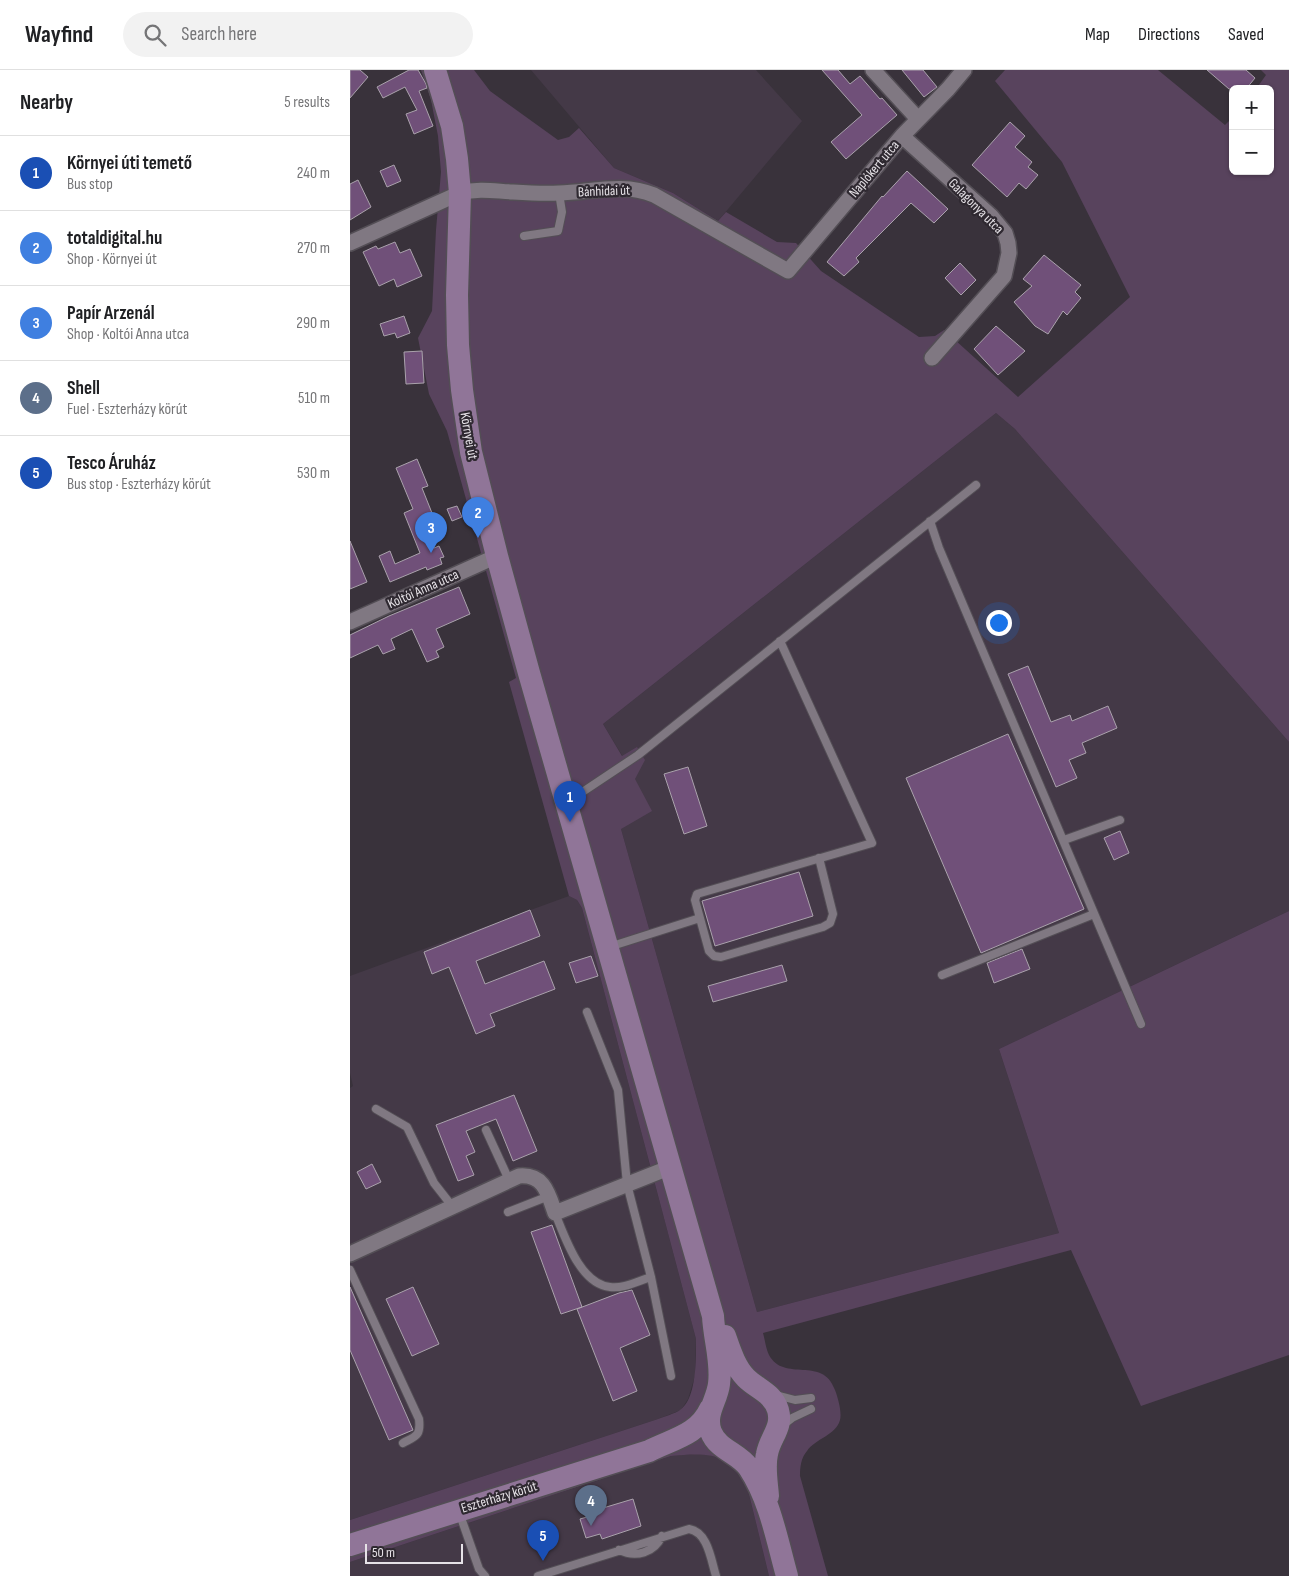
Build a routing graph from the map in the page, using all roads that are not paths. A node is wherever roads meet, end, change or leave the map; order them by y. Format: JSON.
{"nodes":[{"id":1,"x":435,"y":70,"type":"edge"},
{"id":2,"x":873,"y":70,"type":"edge"},
{"id":3,"x":964,"y":70,"type":"edge"},
{"id":4,"x":918,"y":119,"type":"junction"},
{"id":5,"x":902,"y":136,"type":"junction"},
{"id":6,"x":460,"y":192,"type":"junction"},
{"id":7,"x":559,"y":193,"type":"junction"},
{"id":8,"x":524,"y":236,"type":"dead end"},
{"id":9,"x":350,"y":243,"type":"edge"},
{"id":10,"x":788,"y":271,"type":"joint"},
{"id":11,"x":932,"y":358,"type":"dead end"},
{"id":12,"x":976,"y":485,"type":"dead end"},
{"id":13,"x":930,"y":521,"type":"junction"},
{"id":14,"x":497,"y":556,"type":"junction"},
{"id":15,"x":350,"y":622,"type":"edge"},
{"id":16,"x":780,"y":641,"type":"junction"},
{"id":17,"x":566,"y":803,"type":"junction"},
{"id":18,"x":1120,"y":820,"type":"dead end"},
{"id":19,"x":1064,"y":840,"type":"junction"},
{"id":20,"x":819,"y":858,"type":"junction"},
{"id":21,"x":1094,"y":914,"type":"junction"},
{"id":22,"x":700,"y":918,"type":"junction"},
{"id":23,"x":608,"y":947,"type":"junction"},
{"id":24,"x":942,"y":975,"type":"dead end"},
{"id":25,"x":587,"y":1012,"type":"dead end"},
{"id":26,"x":1142,"y":1024,"type":"dead end"},
{"id":27,"x":376,"y":1109,"type":"dead end"},
{"id":28,"x":486,"y":1130,"type":"dead end"},
{"id":29,"x":671,"y":1167,"type":"junction"},
{"id":30,"x":509,"y":1180,"type":"junction"},
{"id":31,"x":627,"y":1184,"type":"junction"},
{"id":32,"x":549,"y":1196,"type":"junction"},
{"id":33,"x":452,"y":1206,"type":"junction"},
{"id":34,"x":508,"y":1212,"type":"dead end"},
{"id":35,"x":555,"y":1212,"type":"junction"},
{"id":36,"x":350,"y":1254,"type":"edge"},
{"id":37,"x":350,"y":1270,"type":"edge"},
{"id":38,"x":651,"y":1277,"type":"junction"},
{"id":39,"x":713,"y":1316,"type":"junction"},
{"id":40,"x":671,"y":1376,"type":"dead end"},
{"id":41,"x":761,"y":1389,"type":"junction"},
{"id":42,"x":811,"y":1398,"type":"dead end"},
{"id":43,"x":713,"y":1404,"type":"junction"},
{"id":44,"x":811,"y":1409,"type":"dead end"},
{"id":45,"x":774,"y":1437,"type":"junction"},
{"id":46,"x":403,"y":1443,"type":"dead end"},
{"id":47,"x":725,"y":1449,"type":"junction"},
{"id":48,"x":649,"y":1451,"type":"junction"},
{"id":49,"x":458,"y":1510,"type":"junction"},
{"id":50,"x":770,"y":1516,"type":"junction"},
{"id":51,"x":350,"y":1544,"type":"edge"},
{"id":52,"x":484,"y":1576,"type":"edge"},
{"id":53,"x":538,"y":1576,"type":"edge"},
{"id":54,"x":716,"y":1576,"type":"edge"},
{"id":55,"x":787,"y":1576,"type":"edge"}],
"edges":[{"from":1,"to":6,"type":"main road","name":"Környei út"},
{"from":2,"to":4,"type":"street"},
{"from":3,"to":4,"type":"street","name":"Naplókert utca"},
{"from":4,"to":5,"type":"street","name":"Naplókert utca"},
{"from":5,"to":10,"type":"street","name":"Naplókert utca"},
{"from":5,"to":11,"type":"street","name":"Galagonya utca"},
{"from":6,"to":7,"type":"street","name":"Bánhidai út"},
{"from":6,"to":9,"type":"street"},
{"from":6,"to":14,"type":"main road","name":"Környei út"},
{"from":7,"to":8,"type":"lane"},
{"from":7,"to":10,"type":"street","name":"Bánhidai út"},
{"from":12,"to":13,"type":"lane"},
{"from":13,"to":16,"type":"lane"},
{"from":13,"to":19,"type":"lane"},
{"from":14,"to":15,"type":"street","name":"Koltói Anna utca"},
{"from":14,"to":17,"type":"main road","name":"Környei út"},
{"from":16,"to":17,"type":"lane"},
{"from":16,"to":20,"type":"lane"},
{"from":17,"to":23,"type":"main road","name":"Környei út"},
{"from":18,"to":19,"type":"lane"},
{"from":19,"to":21,"type":"lane"},
{"from":20,"to":22,"type":"lane"},
{"from":20,"to":22,"type":"lane"},
{"from":21,"to":24,"type":"lane"},
{"from":21,"to":26,"type":"lane"},
{"from":22,"to":23,"type":"lane"},
{"from":23,"to":29,"type":"main road","name":"Környei út"},
{"from":25,"to":31,"type":"lane"},
{"from":27,"to":33,"type":"lane"},
{"from":28,"to":30,"type":"lane"},
{"from":29,"to":31,"type":"street"},
{"from":29,"to":39,"type":"main road","name":"Környei út"},
{"from":30,"to":32,"type":"street"},
{"from":30,"to":33,"type":"street"},
{"from":31,"to":35,"type":"street"},
{"from":31,"to":38,"type":"lane"},
{"from":32,"to":34,"type":"lane"},
{"from":32,"to":35,"type":"street"},
{"from":33,"to":36,"type":"street"},
{"from":35,"to":38,"type":"lane"},
{"from":37,"to":46,"type":"lane"},
{"from":38,"to":40,"type":"lane"},
{"from":39,"to":41,"type":"main road"},
{"from":39,"to":43,"type":"main road"},
{"from":41,"to":42,"type":"lane"},
{"from":41,"to":43,"type":"main road"},
{"from":41,"to":45,"type":"main road"},
{"from":43,"to":47,"type":"main road"},
{"from":43,"to":48,"type":"main road","name":"Eszterházy körút"},
{"from":44,"to":45,"type":"lane"},
{"from":45,"to":47,"type":"main road"},
{"from":45,"to":50,"type":"main road"},
{"from":47,"to":48,"type":"main road","name":"Eszterházy körút"},
{"from":47,"to":50,"type":"main road"},
{"from":48,"to":49,"type":"main road","name":"Eszterházy körút"},
{"from":49,"to":51,"type":"main road","name":"Eszterházy körút"},
{"from":49,"to":52,"type":"lane"},
{"from":50,"to":55,"type":"main road"},
{"from":53,"to":54,"type":"lane"}]}
